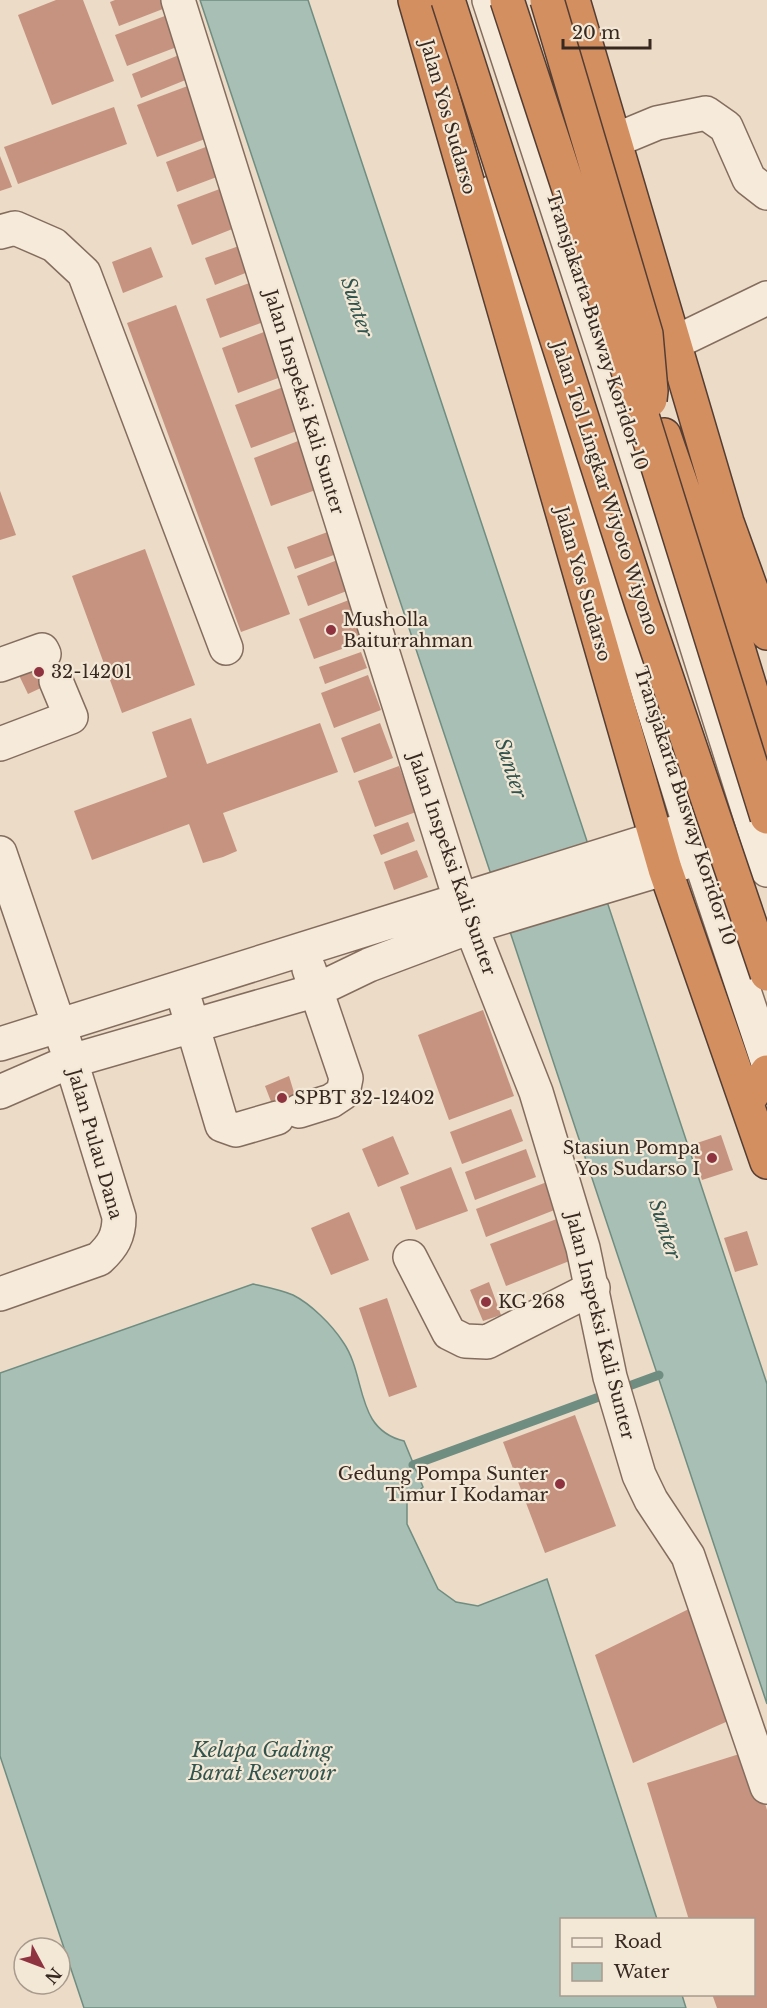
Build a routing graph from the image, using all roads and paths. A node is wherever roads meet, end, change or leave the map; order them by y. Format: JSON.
{"nodes":[{"id":1,"x":178,"y":0,"type":"edge"},
{"id":2,"x":415,"y":0,"type":"edge"},
{"id":3,"x":434,"y":0,"type":"edge"},
{"id":4,"x":448,"y":0,"type":"edge"},
{"id":5,"x":489,"y":0,"type":"edge"},
{"id":6,"x":507,"y":0,"type":"edge"},
{"id":7,"x":524,"y":0,"type":"edge"},
{"id":8,"x":547,"y":0,"type":"edge"},
{"id":9,"x":573,"y":0,"type":"edge"},
{"id":10,"x":616,"y":140,"type":"junction"},
{"id":11,"x":767,"y":193,"type":"edge"},
{"id":12,"x":585,"y":203,"type":"junction"},
{"id":13,"x":0,"y":232,"type":"edge"},
{"id":14,"x":767,"y":298,"type":"edge"},
{"id":15,"x":674,"y":343,"type":"junction"},
{"id":16,"x":645,"y":424,"type":"junction"},
{"id":17,"x":765,"y":617,"type":"edge"},
{"id":18,"x":226,"y":648,"type":"dead end"},
{"id":19,"x":738,"y":648,"type":"junction"},
{"id":20,"x":0,"y":665,"type":"edge"},
{"id":21,"x":767,"y":667,"type":"edge"},
{"id":22,"x":767,"y":743,"type":"edge"},
{"id":23,"x":0,"y":744,"type":"edge"},
{"id":24,"x":690,"y":828,"type":"junction"},
{"id":25,"x":762,"y":829,"type":"edge"},
{"id":26,"x":0,"y":853,"type":"edge"},
{"id":27,"x":661,"y":854,"type":"junction"},
{"id":28,"x":700,"y":859,"type":"junction"},
{"id":29,"x":477,"y":910,"type":"junction"},
{"id":30,"x":303,"y":950,"type":"junction"},
{"id":31,"x":767,"y":974,"type":"edge"},
{"id":32,"x":182,"y":988,"type":"junction"},
{"id":33,"x":317,"y":990,"type":"junction"},
{"id":34,"x":66,"y":1025,"type":"junction"},
{"id":35,"x":192,"y":1026,"type":"junction"},
{"id":36,"x":0,"y":1044,"type":"edge"},
{"id":37,"x":78,"y":1059,"type":"junction"},
{"id":38,"x":767,"y":1060,"type":"edge"},
{"id":39,"x":767,"y":1072,"type":"edge"},
{"id":40,"x":0,"y":1092,"type":"edge"},
{"id":41,"x":748,"y":1101,"type":"junction"},
{"id":42,"x":767,"y":1162,"type":"edge"},
{"id":43,"x":410,"y":1257,"type":"dead end"},
{"id":44,"x":593,"y":1288,"type":"junction"},
{"id":45,"x":0,"y":1294,"type":"edge"},
{"id":46,"x":767,"y":1787,"type":"edge"}],
"edges":[{"from":1,"to":29,"type":"street","name":"Jalan Inspeksi Kali Sunter"},
{"from":2,"to":27,"type":"highway","name":"Jalan Yos Sudarso"},
{"from":3,"to":24,"type":"street","name":"Transjakarta Busway Koridor 10"},
{"from":4,"to":31,"type":"highway","name":"Jalan Tol Lingkar Wiyoto Wiyono","bridge":true},
{"from":5,"to":25,"type":"street","name":"Transjakarta Busway Koridor 10"},
{"from":6,"to":16,"type":"highway","bridge":true},
{"from":7,"to":12,"type":"highway"},
{"from":8,"to":16,"type":"highway","bridge":true},
{"from":9,"to":10,"type":"highway"},
{"from":10,"to":11,"type":"street"},
{"from":10,"to":12,"type":"highway"},
{"from":10,"to":15,"type":"highway"},
{"from":12,"to":19,"type":"highway"},
{"from":13,"to":18,"type":"street"},
{"from":14,"to":15,"type":"street"},
{"from":15,"to":17,"type":"highway"},
{"from":16,"to":25,"type":"highway","bridge":true},
{"from":19,"to":21,"type":"highway"},
{"from":19,"to":22,"type":"highway"},
{"from":20,"to":23,"type":"street"},
{"from":24,"to":25,"type":"street"},
{"from":24,"to":27,"type":"street"},
{"from":24,"to":28,"type":"street","name":"Transjakarta Busway Koridor 10"},
{"from":25,"to":28,"type":"street"},
{"from":26,"to":34,"type":"street","name":"Jalan Pulau Dana"},
{"from":27,"to":28,"type":"street"},
{"from":27,"to":29,"type":"street"},
{"from":27,"to":41,"type":"highway","name":"Jalan Yos Sudarso"},
{"from":28,"to":38,"type":"street","name":"Transjakarta Busway Koridor 10"},
{"from":29,"to":30,"type":"street"},
{"from":29,"to":33,"type":"street"},
{"from":29,"to":44,"type":"street","name":"Jalan Inspeksi Kali Sunter"},
{"from":30,"to":32,"type":"street"},
{"from":30,"to":33,"type":"street"},
{"from":32,"to":34,"type":"street"},
{"from":32,"to":35,"type":"street"},
{"from":33,"to":35,"type":"street"},
{"from":33,"to":35,"type":"street"},
{"from":34,"to":36,"type":"street"},
{"from":34,"to":37,"type":"street","name":"Jalan Pulau Dana"},
{"from":35,"to":37,"type":"street"},
{"from":37,"to":40,"type":"street"},
{"from":37,"to":45,"type":"street","name":"Jalan Pulau Dana"},
{"from":39,"to":41,"type":"highway"},
{"from":41,"to":42,"type":"highway","name":"Jalan Yos Sudarso"},
{"from":43,"to":44,"type":"street"},
{"from":44,"to":46,"type":"street","name":"Jalan Inspeksi Kali Sunter"}]}
